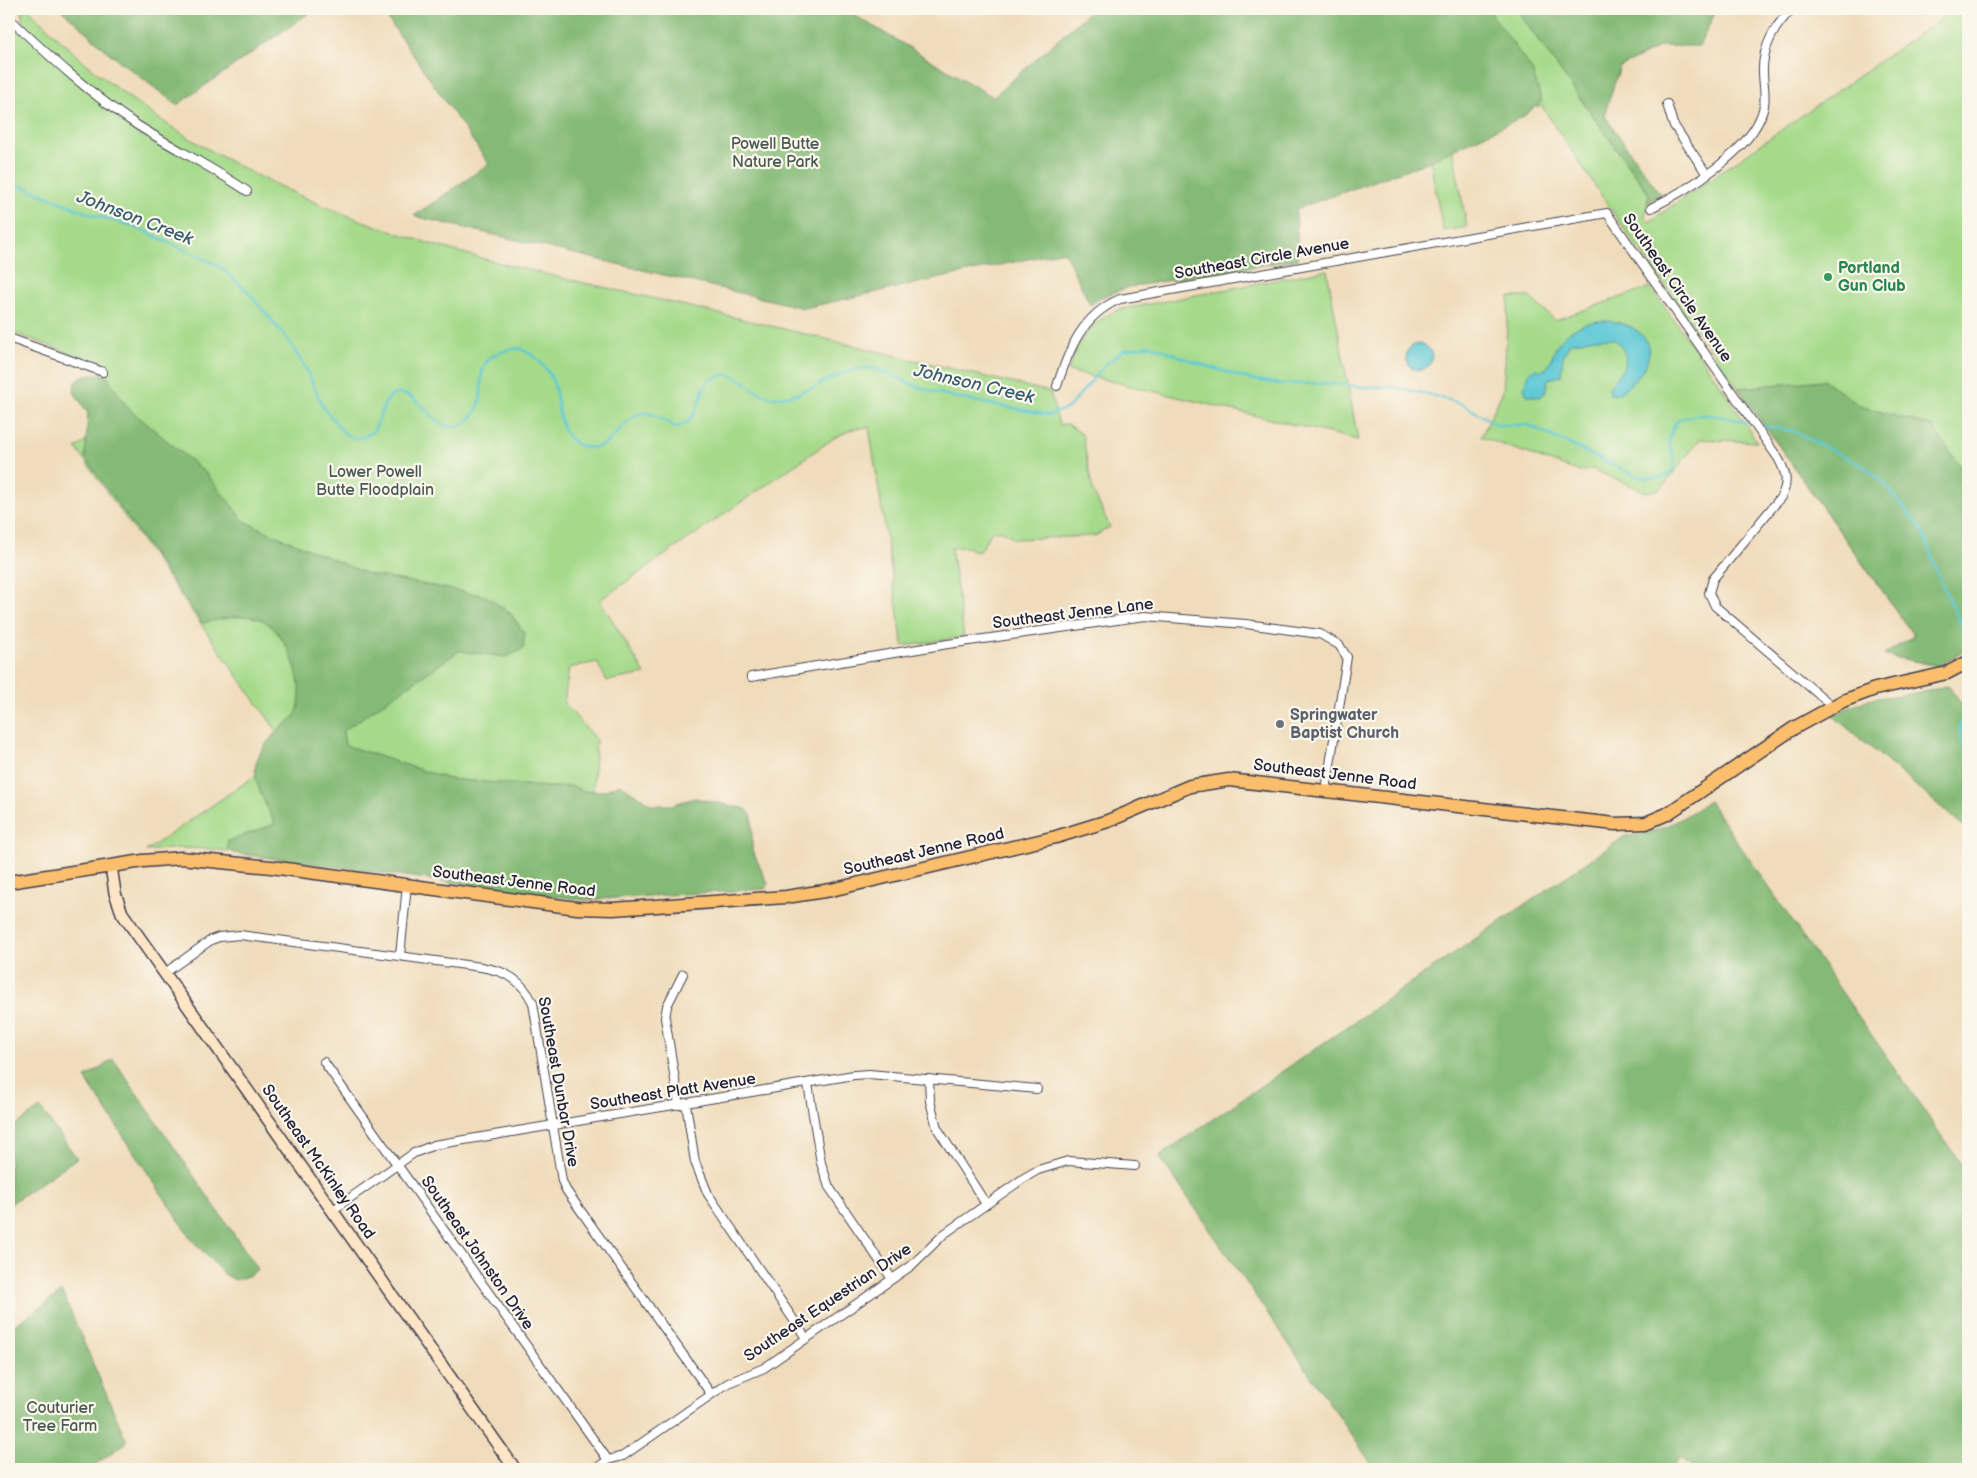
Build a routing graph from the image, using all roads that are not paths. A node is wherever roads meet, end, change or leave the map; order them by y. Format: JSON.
{"nodes":[{"id":1,"x":1793,"y":9,"type":"edge"},
{"id":2,"x":9,"y":18,"type":"edge"},
{"id":3,"x":1668,"y":104,"type":"dead end"},
{"id":4,"x":1706,"y":173,"type":"junction"},
{"id":5,"x":247,"y":191,"type":"dead end"},
{"id":6,"x":1651,"y":208,"type":"dead end"},
{"id":7,"x":9,"y":338,"type":"edge"},
{"id":8,"x":103,"y":372,"type":"dead end"},
{"id":9,"x":1057,"y":386,"type":"dead end"},
{"id":10,"x":1964,"y":665,"type":"edge"},
{"id":11,"x":751,"y":676,"type":"dead end"},
{"id":12,"x":1832,"y":706,"type":"junction"},
{"id":13,"x":1326,"y":790,"type":"junction"},
{"id":14,"x":112,"y":866,"type":"junction"},
{"id":15,"x":9,"y":882,"type":"edge"},
{"id":16,"x":407,"y":885,"type":"junction"},
{"id":17,"x":400,"y":956,"type":"junction"},
{"id":18,"x":165,"y":973,"type":"junction"},
{"id":19,"x":683,"y":974,"type":"dead end"},
{"id":20,"x":324,"y":1062,"type":"dead end"},
{"id":21,"x":929,"y":1080,"type":"junction"},
{"id":22,"x":808,"y":1084,"type":"junction"},
{"id":23,"x":1037,"y":1089,"type":"dead end"},
{"id":24,"x":682,"y":1105,"type":"junction"},
{"id":25,"x":553,"y":1126,"type":"junction"},
{"id":26,"x":398,"y":1165,"type":"junction"},
{"id":27,"x":1135,"y":1166,"type":"dead end"},
{"id":28,"x":986,"y":1204,"type":"junction"},
{"id":29,"x":334,"y":1210,"type":"junction"},
{"id":30,"x":892,"y":1279,"type":"junction"},
{"id":31,"x":806,"y":1338,"type":"junction"},
{"id":32,"x":711,"y":1394,"type":"junction"},
{"id":33,"x":608,"y":1460,"type":"junction"},
{"id":34,"x":516,"y":1469,"type":"edge"},
{"id":35,"x":594,"y":1469,"type":"edge"}],
"edges":[{"from":1,"to":4,"type":"street"},
{"from":2,"to":5,"type":"street"},
{"from":3,"to":4,"type":"street"},
{"from":4,"to":6,"type":"street"},
{"from":7,"to":8,"type":"street"},
{"from":9,"to":12,"type":"street","name":"Southeast Circle Avenue"},
{"from":10,"to":12,"type":"main road","name":"Southeast Jenne Road"},
{"from":11,"to":13,"type":"street","name":"Southeast Jenne Lane"},
{"from":12,"to":13,"type":"main road","name":"Southeast Jenne Road"},
{"from":13,"to":16,"type":"main road","name":"Southeast Jenne Road"},
{"from":14,"to":15,"type":"main road","name":"Southeast Jenne Road"},
{"from":14,"to":16,"type":"main road","name":"Southeast Jenne Road"},
{"from":14,"to":18,"type":"street","name":"Southeast McKinley Road"},
{"from":16,"to":17,"type":"street"},
{"from":17,"to":18,"type":"street","name":"Southeast Dunbar Drive"},
{"from":17,"to":25,"type":"street","name":"Southeast Dunbar Drive"},
{"from":18,"to":29,"type":"street","name":"Southeast McKinley Road"},
{"from":19,"to":24,"type":"street"},
{"from":20,"to":26,"type":"street","name":"Southeast Johnston Drive"},
{"from":21,"to":22,"type":"street","name":"Southeast Platt Avenue"},
{"from":21,"to":23,"type":"street","name":"Southeast Platt Avenue"},
{"from":21,"to":28,"type":"street"},
{"from":22,"to":24,"type":"street","name":"Southeast Platt Avenue"},
{"from":22,"to":30,"type":"street"},
{"from":24,"to":25,"type":"street","name":"Southeast Platt Avenue"},
{"from":24,"to":31,"type":"street"},
{"from":25,"to":26,"type":"street","name":"Southeast Platt Avenue"},
{"from":25,"to":32,"type":"street","name":"Southeast Dunbar Drive"},
{"from":26,"to":29,"type":"street","name":"Southeast Platt Avenue"},
{"from":26,"to":33,"type":"street","name":"Southeast Johnston Drive"},
{"from":27,"to":28,"type":"street","name":"Southeast Equestrian Drive"},
{"from":28,"to":30,"type":"street","name":"Southeast Equestrian Drive"},
{"from":29,"to":34,"type":"street","name":"Southeast McKinley Road"},
{"from":30,"to":31,"type":"street","name":"Southeast Equestrian Drive"},
{"from":31,"to":32,"type":"street","name":"Southeast Equestrian Drive"},
{"from":32,"to":33,"type":"street","name":"Southeast Equestrian Drive"},
{"from":33,"to":35,"type":"street","name":"Southeast Equestrian Drive"}]}
